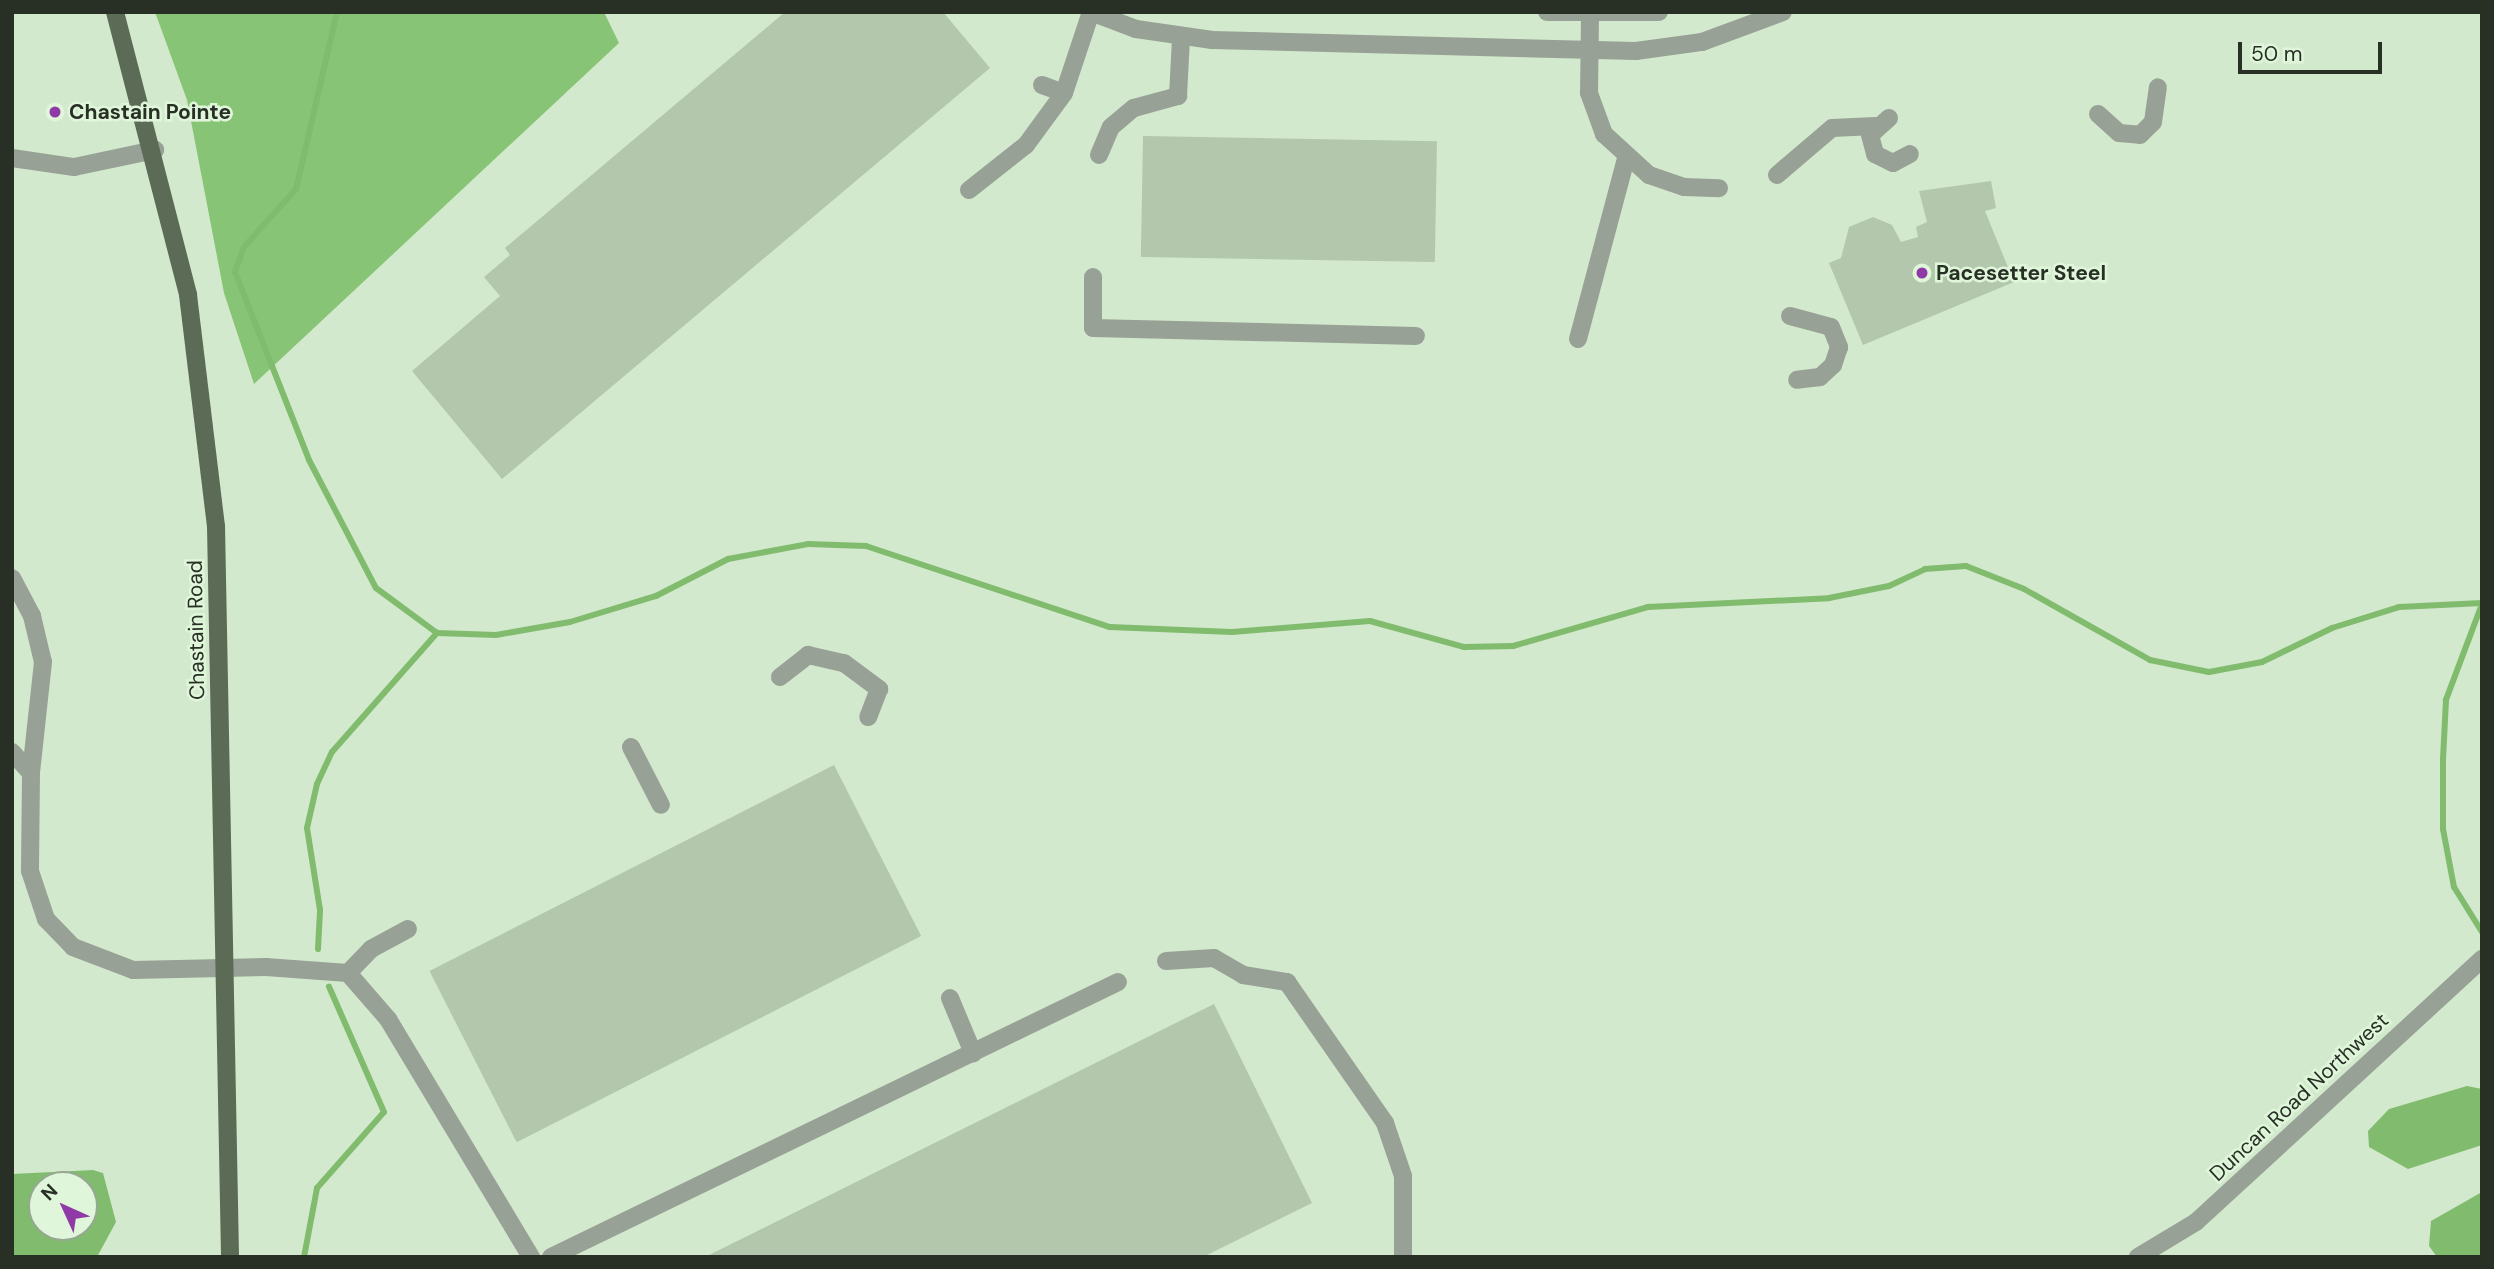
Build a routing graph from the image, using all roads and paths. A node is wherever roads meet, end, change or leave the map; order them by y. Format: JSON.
{"nodes":[{"id":1,"x":116,"y":12,"type":"edge"},
{"id":2,"x":1091,"y":12,"type":"edge"},
{"id":3,"x":1547,"y":12,"type":"edge"},
{"id":4,"x":1659,"y":12,"type":"edge"},
{"id":5,"x":1783,"y":12,"type":"edge"},
{"id":6,"x":1590,"y":14,"type":"junction"},
{"id":7,"x":1181,"y":38,"type":"junction"},
{"id":8,"x":1587,"y":49,"type":"junction"},
{"id":9,"x":1042,"y":85,"type":"dead end"},
{"id":10,"x":2158,"y":87,"type":"dead end"},
{"id":11,"x":1064,"y":93,"type":"junction"},
{"id":12,"x":2098,"y":114,"type":"dead end"},
{"id":13,"x":155,"y":150,"type":"junction"},
{"id":14,"x":1910,"y":154,"type":"dead end"},
{"id":15,"x":1099,"y":155,"type":"dead end"},
{"id":16,"x":12,"y":158,"type":"edge"},
{"id":17,"x":1626,"y":158,"type":"junction"},
{"id":18,"x":1777,"y":175,"type":"dead end"},
{"id":19,"x":1719,"y":188,"type":"dead end"},
{"id":20,"x":969,"y":190,"type":"dead end"},
{"id":21,"x":1093,"y":277,"type":"dead end"},
{"id":22,"x":1790,"y":316,"type":"dead end"},
{"id":23,"x":1416,"y":336,"type":"dead end"},
{"id":24,"x":1578,"y":339,"type":"dead end"},
{"id":25,"x":1797,"y":380,"type":"dead end"},
{"id":26,"x":12,"y":578,"type":"edge"},
{"id":27,"x":780,"y":677,"type":"dead end"},
{"id":28,"x":868,"y":717,"type":"dead end"},
{"id":29,"x":631,"y":747,"type":"dead end"},
{"id":30,"x":12,"y":752,"type":"edge"},
{"id":31,"x":31,"y":773,"type":"junction"},
{"id":32,"x":12,"y":774,"type":"edge"},
{"id":33,"x":661,"y":805,"type":"dead end"},
{"id":34,"x":408,"y":929,"type":"dead end"},
{"id":35,"x":2482,"y":959,"type":"edge"},
{"id":36,"x":1166,"y":961,"type":"dead end"},
{"id":37,"x":226,"y":969,"type":"junction"},
{"id":38,"x":348,"y":973,"type":"junction"},
{"id":39,"x":1118,"y":982,"type":"dead end"},
{"id":40,"x":950,"y":998,"type":"dead end"},
{"id":41,"x":973,"y":1053,"type":"junction"},
{"id":42,"x":230,"y":1257,"type":"edge"},
{"id":43,"x":531,"y":1257,"type":"edge"},
{"id":44,"x":551,"y":1257,"type":"edge"},
{"id":45,"x":1402,"y":1257,"type":"edge"},
{"id":46,"x":2138,"y":1257,"type":"edge"}],
"edges":[{"from":1,"to":13,"type":"main road","name":"Chastain Road"},
{"from":2,"to":7,"type":"street"},
{"from":2,"to":11,"type":"street"},
{"from":3,"to":6,"type":"street"},
{"from":4,"to":6,"type":"street"},
{"from":5,"to":8,"type":"street"},
{"from":6,"to":8,"type":"street"},
{"from":7,"to":8,"type":"street"},
{"from":7,"to":15,"type":"street"},
{"from":8,"to":17,"type":"street"},
{"from":9,"to":11,"type":"street"},
{"from":10,"to":12,"type":"street"},
{"from":11,"to":20,"type":"street"},
{"from":13,"to":16,"type":"street"},
{"from":13,"to":37,"type":"main road","name":"Chastain Road"},
{"from":14,"to":18,"type":"street"},
{"from":17,"to":19,"type":"street"},
{"from":17,"to":24,"type":"street"},
{"from":21,"to":23,"type":"street"},
{"from":22,"to":25,"type":"street"},
{"from":26,"to":31,"type":"street"},
{"from":27,"to":28,"type":"street"},
{"from":29,"to":33,"type":"street"},
{"from":30,"to":31,"type":"street"},
{"from":31,"to":32,"type":"street"},
{"from":31,"to":37,"type":"street"},
{"from":34,"to":38,"type":"street"},
{"from":35,"to":46,"type":"street","name":"Duncan Road Northwest"},
{"from":36,"to":45,"type":"street"},
{"from":37,"to":38,"type":"street"},
{"from":37,"to":42,"type":"main road","name":"Chastain Road"},
{"from":38,"to":43,"type":"street"},
{"from":39,"to":41,"type":"street"},
{"from":40,"to":41,"type":"street"},
{"from":41,"to":44,"type":"street"}]}
